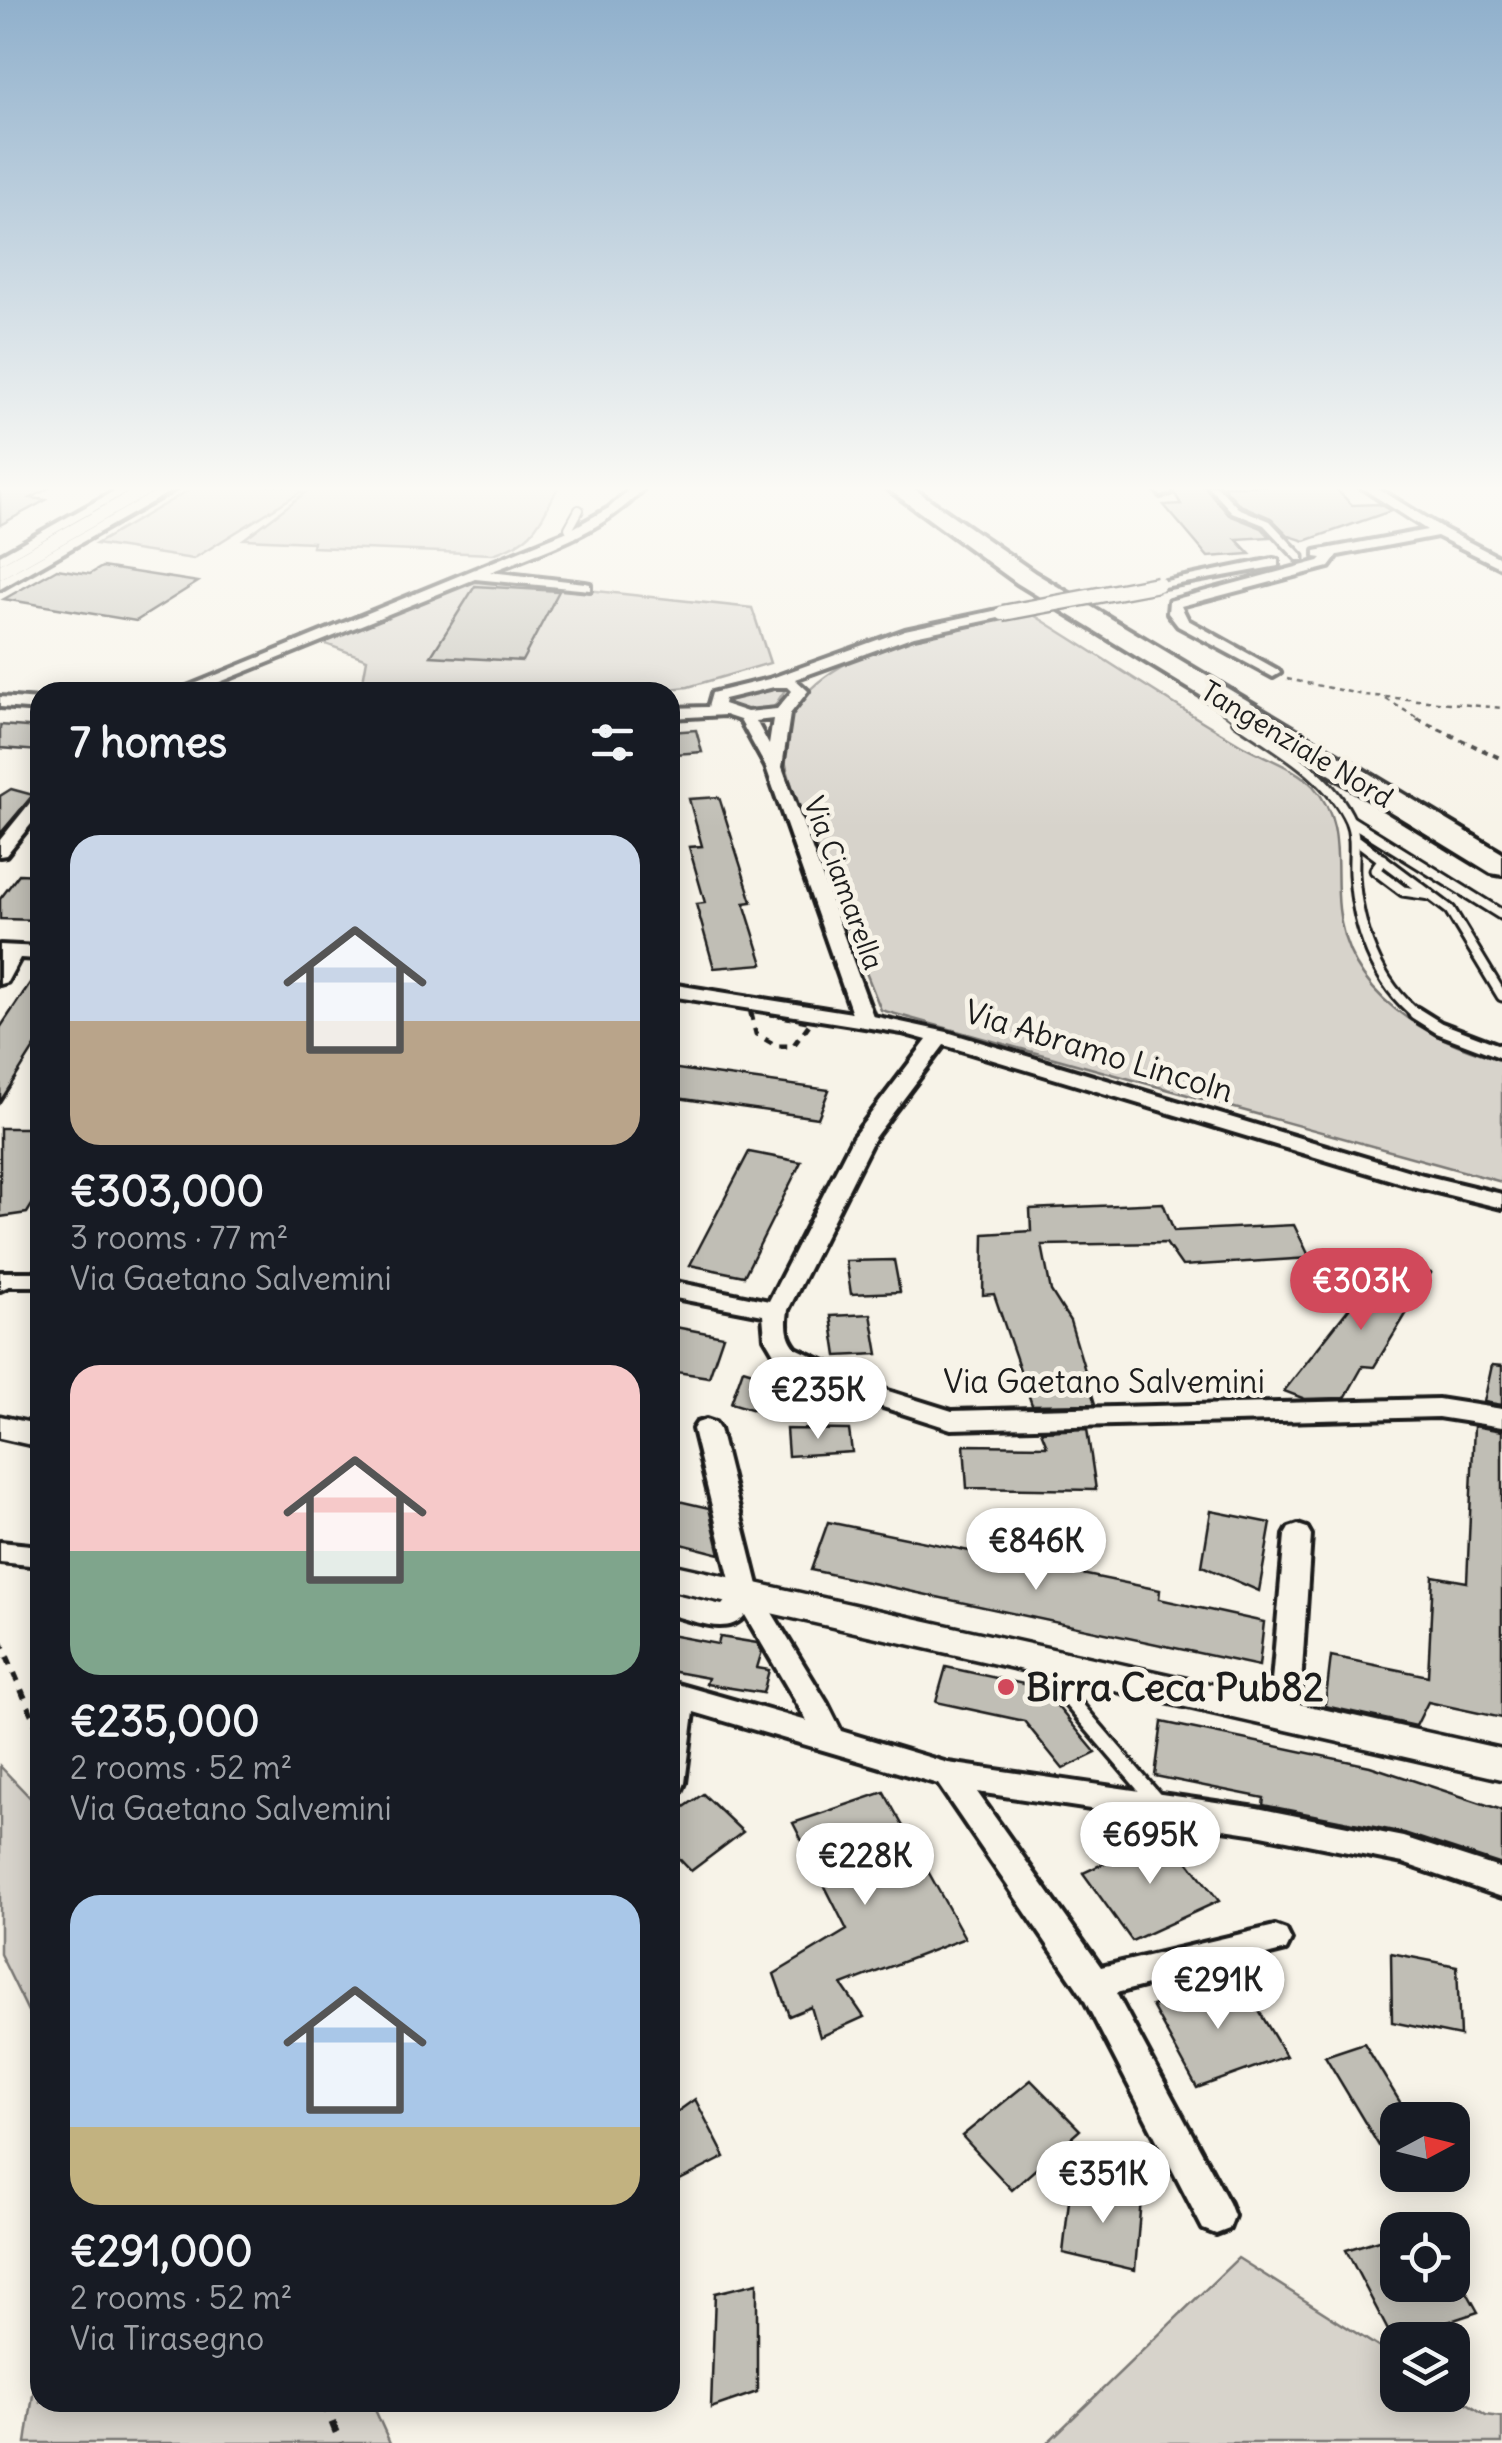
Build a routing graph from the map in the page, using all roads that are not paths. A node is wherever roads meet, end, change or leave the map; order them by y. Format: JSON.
{"nodes":[{"id":1,"x":408,"y":600,"type":"edge"},
{"id":2,"x":1062,"y":600,"type":"edge"},
{"id":3,"x":1069,"y":600,"type":"edge"},
{"id":4,"x":1107,"y":600,"type":"edge"},
{"id":5,"x":1189,"y":600,"type":"edge"},
{"id":6,"x":849,"y":657,"type":"junction"},
{"id":7,"x":1273,"y":673,"type":"road end"},
{"id":8,"x":207,"y":682,"type":"edge"},
{"id":9,"x":774,"y":682,"type":"junction"},
{"id":10,"x":1194,"y":682,"type":"junction"},
{"id":11,"x":800,"y":691,"type":"junction"},
{"id":12,"x":0,"y":702,"type":"edge"},
{"id":13,"x":719,"y":703,"type":"junction"},
{"id":14,"x":30,"y":704,"type":"edge"},
{"id":15,"x":680,"y":704,"type":"edge"},
{"id":16,"x":680,"y":711,"type":"edge"},
{"id":17,"x":782,"y":714,"type":"junction"},
{"id":18,"x":746,"y":718,"type":"junction"},
{"id":19,"x":774,"y":767,"type":"junction"},
{"id":20,"x":30,"y":814,"type":"edge"},
{"id":21,"x":1469,"y":815,"type":"dead end"},
{"id":22,"x":1351,"y":821,"type":"junction"},
{"id":23,"x":1354,"y":838,"type":"junction"},
{"id":24,"x":0,"y":850,"type":"edge"},
{"id":25,"x":1502,"y":866,"type":"edge"},
{"id":26,"x":1502,"y":915,"type":"edge"},
{"id":27,"x":7,"y":952,"type":"edge"},
{"id":28,"x":0,"y":978,"type":"edge"},
{"id":29,"x":680,"y":991,"type":"edge"},
{"id":30,"x":1502,"y":996,"type":"edge"},
{"id":31,"x":864,"y":1018,"type":"junction"},
{"id":32,"x":940,"y":1036,"type":"junction"},
{"id":33,"x":1502,"y":1052,"type":"edge"},
{"id":34,"x":1502,"y":1202,"type":"edge"},
{"id":35,"x":30,"y":1279,"type":"edge"},
{"id":36,"x":0,"y":1283,"type":"edge"},
{"id":37,"x":680,"y":1291,"type":"edge"},
{"id":38,"x":776,"y":1310,"type":"junction"},
{"id":39,"x":1502,"y":1418,"type":"edge"},
{"id":40,"x":0,"y":1427,"type":"edge"},
{"id":41,"x":706,"y":1429,"type":"dead end"},
{"id":42,"x":30,"y":1434,"type":"edge"},
{"id":43,"x":1298,"y":1534,"type":"dead end"},
{"id":44,"x":0,"y":1552,"type":"edge"},
{"id":45,"x":30,"y":1555,"type":"edge"},
{"id":46,"x":680,"y":1578,"type":"edge"},
{"id":47,"x":747,"y":1594,"type":"junction"},
{"id":48,"x":680,"y":1606,"type":"edge"},
{"id":49,"x":1035,"y":1659,"type":"junction"},
{"id":50,"x":680,"y":1695,"type":"edge"},
{"id":51,"x":1284,"y":1715,"type":"junction"},
{"id":52,"x":830,"y":1742,"type":"junction"},
{"id":53,"x":1502,"y":1764,"type":"edge"},
{"id":54,"x":948,"y":1775,"type":"junction"},
{"id":55,"x":1160,"y":1806,"type":"junction"},
{"id":56,"x":1502,"y":1883,"type":"edge"},
{"id":57,"x":1275,"y":1940,"type":"dead end"},
{"id":58,"x":1094,"y":1984,"type":"junction"},
{"id":59,"x":1216,"y":2216,"type":"dead end"}],
"edges":[{"from":1,"to":8,"type":"street"},
{"from":2,"to":10,"type":"highway","name":"Tangenziale Nord"},
{"from":3,"to":6,"type":"street","bridge":true},
{"from":4,"to":21,"type":"highway","name":"Tangenziale Nord"},
{"from":5,"to":7,"type":"street"},
{"from":6,"to":9,"type":"street"},
{"from":6,"to":11,"type":"street"},
{"from":9,"to":11,"type":"street"},
{"from":9,"to":13,"type":"street"},
{"from":10,"to":22,"type":"lane"},
{"from":10,"to":25,"type":"highway","name":"Tangenziale Nord"},
{"from":11,"to":17,"type":"street"},
{"from":12,"to":14,"type":"street"},
{"from":13,"to":15,"type":"street"},
{"from":13,"to":16,"type":"street"},
{"from":13,"to":18,"type":"street"},
{"from":17,"to":18,"type":"street"},
{"from":17,"to":19,"type":"street","name":"Via Ciamarella"},
{"from":18,"to":19,"type":"street","name":"Via Ciamarella"},
{"from":19,"to":31,"type":"street","name":"Via Ciamarella"},
{"from":20,"to":24,"type":"street"},
{"from":22,"to":23,"type":"lane"},
{"from":22,"to":26,"type":"lane"},
{"from":23,"to":30,"type":"lane"},
{"from":23,"to":33,"type":"lane"},
{"from":27,"to":28,"type":"street"},
{"from":29,"to":31,"type":"street","name":"Via Abramo Lincoln"},
{"from":31,"to":32,"type":"street","name":"Via Abramo Lincoln"},
{"from":32,"to":34,"type":"street","name":"Via Abramo Lincoln"},
{"from":32,"to":38,"type":"street"},
{"from":35,"to":36,"type":"street"},
{"from":37,"to":38,"type":"street"},
{"from":38,"to":39,"type":"street","name":"Via Gaetano Salvemini"},
{"from":40,"to":42,"type":"street"},
{"from":41,"to":47,"type":"street"},
{"from":43,"to":51,"type":"street"},
{"from":44,"to":45,"type":"street"},
{"from":46,"to":47,"type":"street"},
{"from":47,"to":48,"type":"street"},
{"from":47,"to":49,"type":"street"},
{"from":47,"to":52,"type":"street"},
{"from":49,"to":51,"type":"street"},
{"from":49,"to":55,"type":"lane"},
{"from":50,"to":52,"type":"street"},
{"from":51,"to":53,"type":"street"},
{"from":52,"to":54,"type":"street"},
{"from":54,"to":55,"type":"street"},
{"from":54,"to":58,"type":"street"},
{"from":55,"to":56,"type":"street"},
{"from":57,"to":58,"type":"street"},
{"from":58,"to":59,"type":"street"}]}
